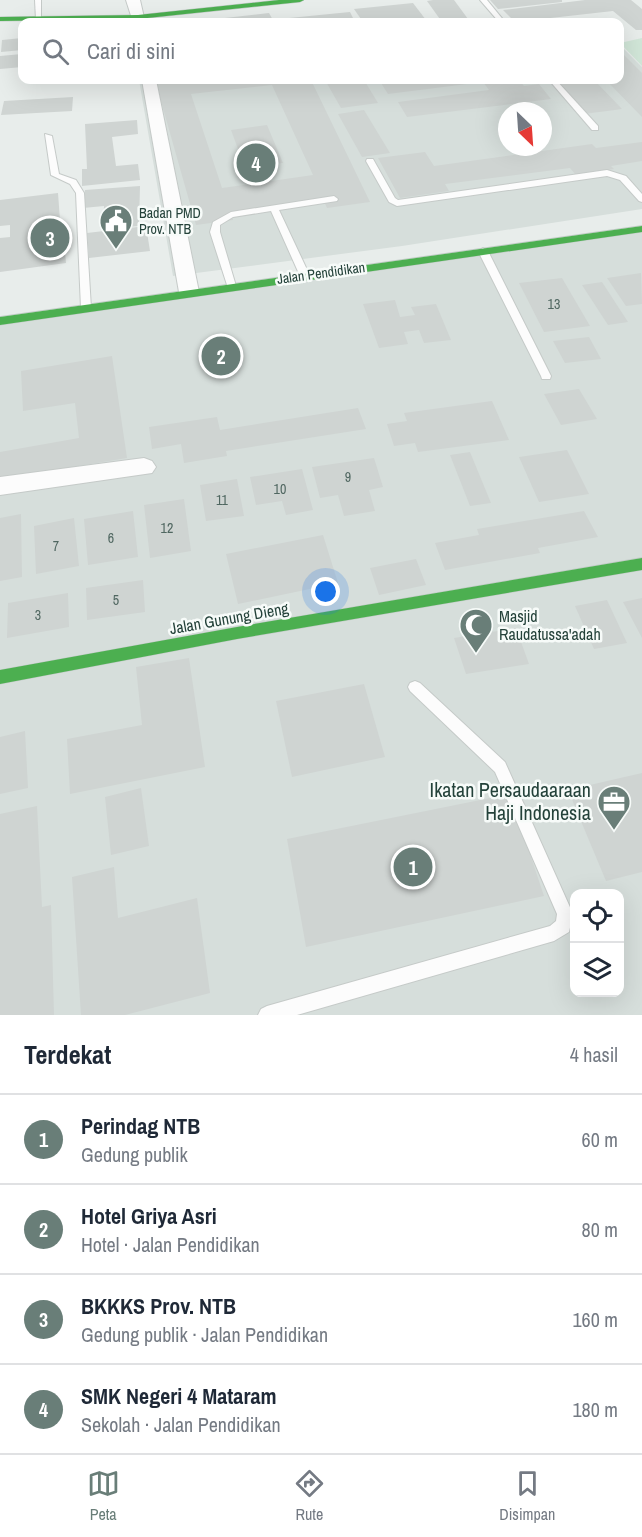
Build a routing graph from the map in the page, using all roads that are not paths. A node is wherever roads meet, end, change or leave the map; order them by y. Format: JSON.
{"nodes":[{"id":1,"x":38,"y":0,"type":"edge"},
{"id":2,"x":133,"y":0,"type":"edge"},
{"id":3,"x":300,"y":0,"type":"edge"},
{"id":4,"x":483,"y":0,"type":"edge"},
{"id":5,"x":39,"y":18,"type":"edge"},
{"id":6,"x":138,"y":18,"type":"edge"},
{"id":7,"x":155,"y":18,"type":"edge"},
{"id":8,"x":499,"y":18,"type":"edge"},
{"id":9,"x":0,"y":19,"type":"edge"},
{"id":10,"x":18,"y":19,"type":"edge"},
{"id":11,"x":150,"y":84,"type":"edge"},
{"id":12,"x":556,"y":84,"type":"edge"},
{"id":13,"x":595,"y":128,"type":"dead end"},
{"id":14,"x":48,"y":136,"type":"dead end"},
{"id":15,"x":370,"y":161,"type":"dead end"},
{"id":16,"x":334,"y":199,"type":"dead end"},
{"id":17,"x":642,"y":199,"type":"edge"},
{"id":18,"x":274,"y":209,"type":"junction"},
{"id":19,"x":642,"y":229,"type":"edge"},
{"id":20,"x":483,"y":251,"type":"junction"},
{"id":21,"x":305,"y":276,"type":"junction"},
{"id":22,"x":231,"y":286,"type":"junction"},
{"id":23,"x":189,"y":292,"type":"junction"},
{"id":24,"x":86,"y":308,"type":"junction"},
{"id":25,"x":0,"y":321,"type":"edge"},
{"id":26,"x":546,"y":376,"type":"dead end"},
{"id":27,"x":144,"y":467,"type":"dead end"},
{"id":28,"x":0,"y":486,"type":"edge"},
{"id":29,"x":642,"y":564,"type":"edge"},
{"id":30,"x":0,"y":676,"type":"edge"},
{"id":31,"x":415,"y":687,"type":"dead end"},
{"id":32,"x":267,"y":1015,"type":"edge"}],
"edges":[{"from":1,"to":5,"type":"lane"},
{"from":2,"to":6,"type":"street"},
{"from":3,"to":7,"type":"street"},
{"from":4,"to":8,"type":"lane"},
{"from":9,"to":10,"type":"street"},
{"from":11,"to":23,"type":"street"},
{"from":12,"to":13,"type":"lane"},
{"from":14,"to":24,"type":"lane"},
{"from":15,"to":17,"type":"lane"},
{"from":16,"to":18,"type":"lane"},
{"from":18,"to":21,"type":"lane"},
{"from":18,"to":22,"type":"lane"},
{"from":19,"to":20,"type":"street","name":"Jalan Pendidikan"},
{"from":20,"to":21,"type":"street","name":"Jalan Pendidikan"},
{"from":20,"to":26,"type":"lane"},
{"from":21,"to":22,"type":"street","name":"Jalan Pendidikan"},
{"from":22,"to":23,"type":"street","name":"Jalan Pendidikan"},
{"from":23,"to":24,"type":"street","name":"Jalan Pendidikan"},
{"from":24,"to":25,"type":"street","name":"Jalan Pendidikan"},
{"from":27,"to":28,"type":"street"},
{"from":29,"to":30,"type":"street","name":"Jalan Gunung Dieng"},
{"from":31,"to":32,"type":"lane"}]}
